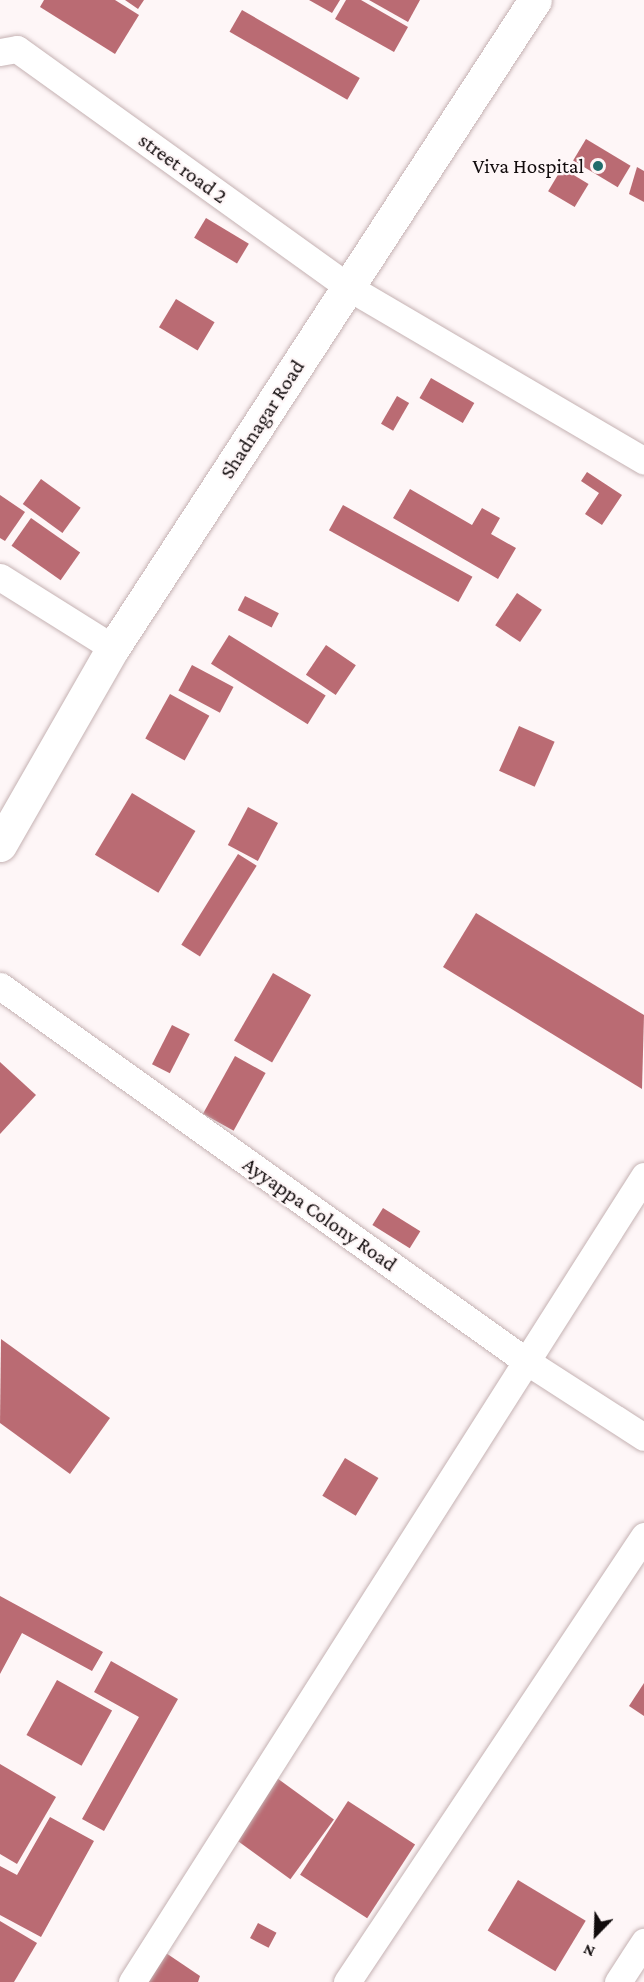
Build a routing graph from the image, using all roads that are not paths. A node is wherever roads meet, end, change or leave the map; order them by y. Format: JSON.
{"nodes":[{"id":1,"x":535,"y":0,"type":"edge"},
{"id":2,"x":9,"y":51,"type":"edge"},
{"id":3,"x":348,"y":287,"type":"junction"},
{"id":4,"x":644,"y":461,"type":"edge"},
{"id":5,"x":0,"y":577,"type":"edge"},
{"id":6,"x":113,"y":648,"type":"junction"},
{"id":7,"x":0,"y":845,"type":"edge"},
{"id":8,"x":0,"y":986,"type":"edge"},
{"id":9,"x":644,"y":1176,"type":"edge"},
{"id":10,"x":526,"y":1361,"type":"junction"},
{"id":11,"x":644,"y":1437,"type":"edge"},
{"id":12,"x":644,"y":1536,"type":"edge"},
{"id":13,"x":644,"y":1942,"type":"edge"},
{"id":14,"x":132,"y":1982,"type":"edge"},
{"id":15,"x":347,"y":1982,"type":"edge"},
{"id":16,"x":618,"y":1982,"type":"edge"}],
"edges":[{"from":1,"to":3,"type":"main road","name":"Shadnagar Road"},
{"from":2,"to":3,"type":"street","name":"street road 2"},
{"from":3,"to":4,"type":"street","name":"street road 2"},
{"from":3,"to":6,"type":"main road","name":"Shadnagar Road"},
{"from":5,"to":6,"type":"street"},
{"from":6,"to":7,"type":"main road","name":"Shadnagar Road"},
{"from":8,"to":10,"type":"street","name":"Ayyappa Colony Road"},
{"from":9,"to":10,"type":"street"},
{"from":10,"to":11,"type":"street","name":"Ayyappa Colony Road"},
{"from":10,"to":14,"type":"street"},
{"from":12,"to":15,"type":"street"},
{"from":13,"to":16,"type":"street"}]}
